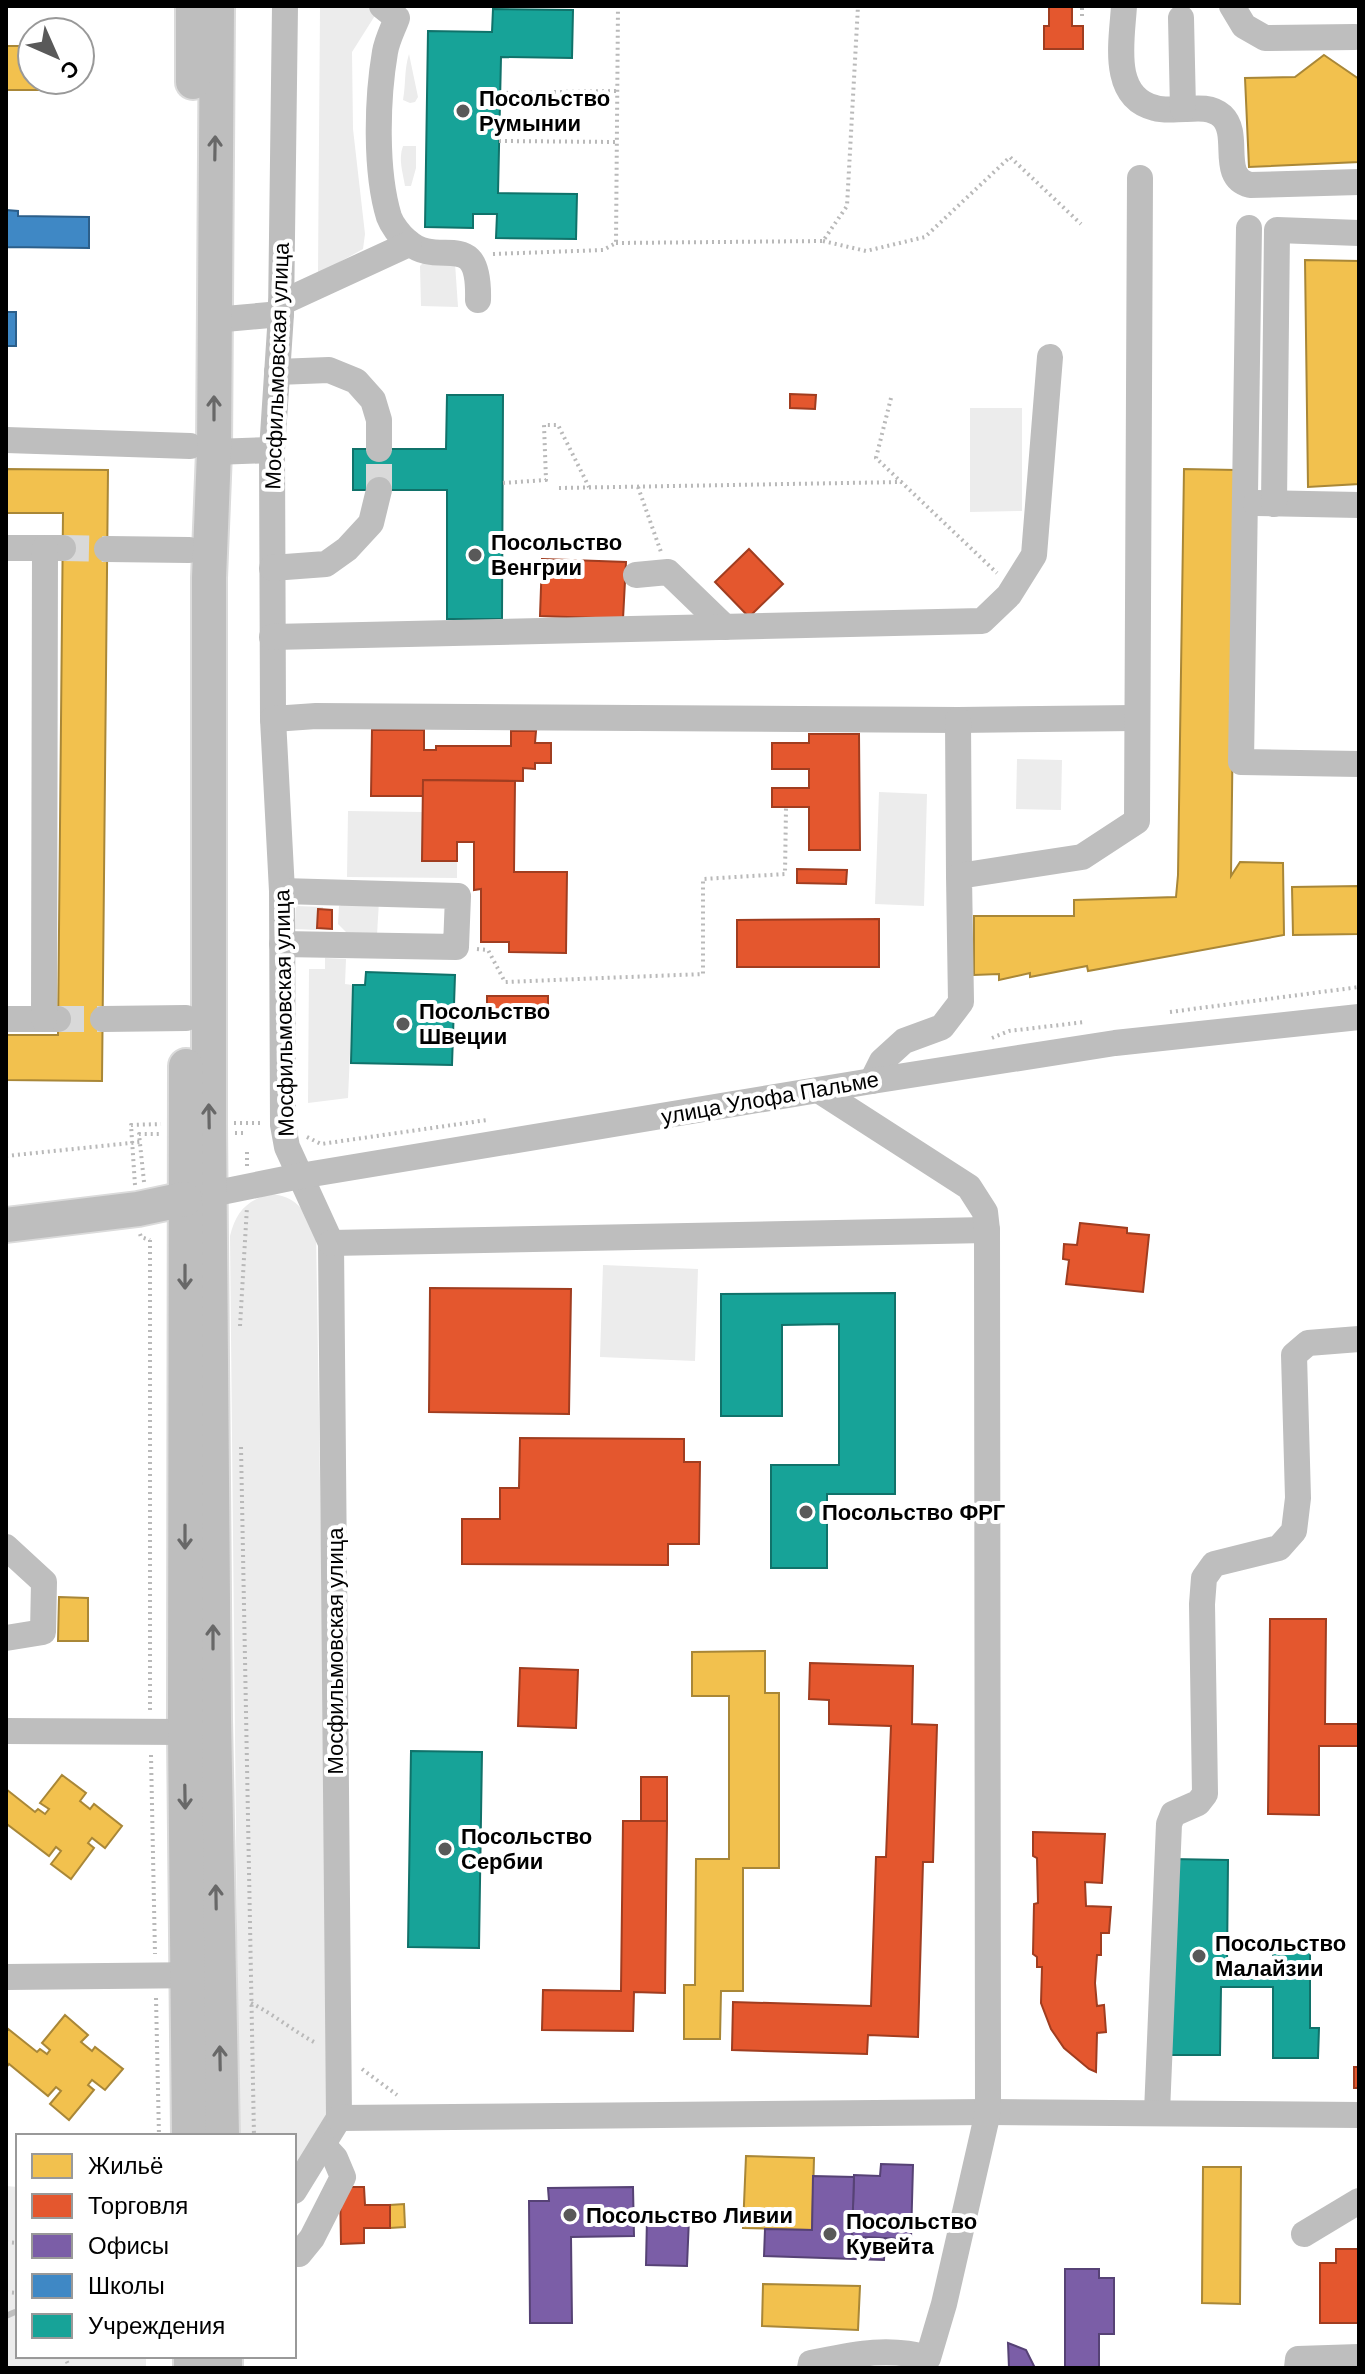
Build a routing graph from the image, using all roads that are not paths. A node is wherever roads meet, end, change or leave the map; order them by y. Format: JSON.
{"nodes":[{"id":1,"x":193,"y":6,"type":"edge"},
{"id":2,"x":217,"y":6,"type":"edge"},
{"id":3,"x":285,"y":6,"type":"edge"},
{"id":4,"x":1124,"y":6,"type":"edge"},
{"id":5,"x":1232,"y":6,"type":"edge"},
{"id":6,"x":396,"y":10,"type":"edge"},
{"id":7,"x":1181,"y":18,"type":"dead end"},
{"id":8,"x":1355,"y":37,"type":"dead end"},
{"id":9,"x":1183,"y":109,"type":"junction"},
{"id":10,"x":1140,"y":178,"type":"dead end"},
{"id":11,"x":1359,"y":182,"type":"edge"},
{"id":12,"x":1249,"y":228,"type":"dead end"},
{"id":13,"x":1359,"y":233,"type":"edge"},
{"id":14,"x":409,"y":244,"type":"junction"},
{"id":15,"x":478,"y":300,"type":"dead end"},
{"id":16,"x":281,"y":308,"type":"junction"},
{"id":17,"x":214,"y":320,"type":"junction"},
{"id":18,"x":1050,"y":357,"type":"dead end"},
{"id":19,"x":277,"y":372,"type":"junction"},
{"id":20,"x":6,"y":440,"type":"edge"},
{"id":21,"x":202,"y":449,"type":"junction"},
{"id":22,"x":379,"y":449,"type":"tunnel mouth"},
{"id":23,"x":272,"y":450,"type":"junction"},
{"id":24,"x":379,"y":490,"type":"tunnel mouth"},
{"id":25,"x":1245,"y":503,"type":"junction"},
{"id":26,"x":1274,"y":504,"type":"junction"},
{"id":27,"x":1359,"y":505,"type":"edge"},
{"id":28,"x":6,"y":548,"type":"edge"},
{"id":29,"x":107,"y":549,"type":"tunnel mouth"},
{"id":30,"x":189,"y":550,"type":"junction"},
{"id":31,"x":272,"y":568,"type":"junction"},
{"id":32,"x":636,"y":575,"type":"dead end"},
{"id":33,"x":725,"y":627,"type":"junction"},
{"id":34,"x":272,"y":637,"type":"junction"},
{"id":35,"x":1136,"y":718,"type":"junction"},
{"id":36,"x":273,"y":719,"type":"junction"},
{"id":37,"x":958,"y":720,"type":"junction"},
{"id":38,"x":1359,"y":764,"type":"edge"},
{"id":39,"x":959,"y":876,"type":"junction"},
{"id":40,"x":282,"y":891,"type":"junction"},
{"id":41,"x":282,"y":944,"type":"junction"},
{"id":42,"x":1359,"y":1017,"type":"edge"},
{"id":43,"x":186,"y":1018,"type":"junction"},
{"id":44,"x":6,"y":1019,"type":"edge"},
{"id":45,"x":103,"y":1019,"type":"tunnel mouth"},
{"id":46,"x":872,"y":1081,"type":"junction"},
{"id":47,"x":820,"y":1091,"type":"junction"},
{"id":48,"x":300,"y":1176,"type":"junction"},
{"id":49,"x":198,"y":1197,"type":"junction"},
{"id":50,"x":6,"y":1225,"type":"edge"},
{"id":51,"x":987,"y":1230,"type":"junction"},
{"id":52,"x":331,"y":1243,"type":"junction"},
{"id":53,"x":1359,"y":1339,"type":"edge"},
{"id":54,"x":6,"y":1547,"type":"edge"},
{"id":55,"x":6,"y":1638,"type":"edge"},
{"id":56,"x":6,"y":1731,"type":"edge"},
{"id":57,"x":185,"y":1732,"type":"junction"},
{"id":58,"x":187,"y":1975,"type":"junction"},
{"id":59,"x":6,"y":1977,"type":"edge"},
{"id":60,"x":988,"y":2112,"type":"junction"},
{"id":61,"x":1157,"y":2112,"type":"junction"},
{"id":62,"x":1359,"y":2115,"type":"edge"},
{"id":63,"x":339,"y":2118,"type":"junction"},
{"id":64,"x":189,"y":2134,"type":"edge"},
{"id":65,"x":222,"y":2134,"type":"edge"},
{"id":66,"x":323,"y":2145,"type":"junction"},
{"id":67,"x":296,"y":2188,"type":"edge"},
{"id":68,"x":1359,"y":2201,"type":"edge"},
{"id":69,"x":1304,"y":2234,"type":"dead end"},
{"id":70,"x":296,"y":2254,"type":"edge"},
{"id":71,"x":1359,"y":2357,"type":"edge"},
{"id":72,"x":810,"y":2368,"type":"edge"},
{"id":73,"x":1297,"y":2368,"type":"edge"}],
"edges":[{"from":1,"to":21,"type":"main road"},
{"from":17,"to":2,"type":"main road","one_way":true},
{"from":3,"to":16,"type":"street","name":"Мосфильмовская улица"},
{"from":4,"to":9,"type":"street"},
{"from":5,"to":8,"type":"street"},
{"from":6,"to":14,"type":"street"},
{"from":7,"to":9,"type":"street"},
{"from":9,"to":11,"type":"street"},
{"from":10,"to":35,"type":"street"},
{"from":12,"to":25,"type":"street"},
{"from":13,"to":26,"type":"street"},
{"from":14,"to":15,"type":"street"},
{"from":14,"to":16,"type":"street"},
{"from":16,"to":17,"type":"street"},
{"from":16,"to":19,"type":"street","name":"Мосфильмовская улица"},
{"from":21,"to":17,"type":"main road","one_way":true},
{"from":18,"to":33,"type":"street"},
{"from":19,"to":22,"type":"street"},
{"from":19,"to":23,"type":"street","name":"Мосфильмовская улица"},
{"from":20,"to":21,"type":"street"},
{"from":21,"to":23,"type":"street"},
{"from":21,"to":30,"type":"main road"},
{"from":49,"to":21,"type":"main road","one_way":true},
{"from":23,"to":31,"type":"street","name":"Мосфильмовская улица"},
{"from":24,"to":31,"type":"street"},
{"from":25,"to":26,"type":"street"},
{"from":25,"to":38,"type":"street"},
{"from":26,"to":27,"type":"street"},
{"from":28,"to":44,"type":"street"},
{"from":29,"to":30,"type":"street"},
{"from":30,"to":43,"type":"main road"},
{"from":31,"to":34,"type":"street","name":"Мосфильмовская улица"},
{"from":32,"to":33,"type":"street"},
{"from":33,"to":34,"type":"street"},
{"from":34,"to":36,"type":"street","name":"Мосфильмовская улица"},
{"from":35,"to":37,"type":"street"},
{"from":35,"to":39,"type":"street"},
{"from":36,"to":37,"type":"street"},
{"from":36,"to":40,"type":"street","name":"Мосфильмовская улица"},
{"from":37,"to":39,"type":"street"},
{"from":39,"to":46,"type":"street"},
{"from":40,"to":41,"type":"street","name":"Мосфильмовская улица"},
{"from":40,"to":41,"type":"street"},
{"from":41,"to":48,"type":"street","name":"Мосфильмовская улица"},
{"from":42,"to":46,"type":"street","name":"улица Улофа Пальме"},
{"from":43,"to":45,"type":"street"},
{"from":43,"to":49,"type":"main road"},
{"from":46,"to":47,"type":"street","name":"улица Улофа Пальме"},
{"from":47,"to":48,"type":"street","name":"улица Улофа Пальме"},
{"from":47,"to":51,"type":"street"},
{"from":48,"to":49,"type":"street","name":"улица Улофа Пальме"},
{"from":48,"to":52,"type":"street","name":"Мосфильмовская улица"},
{"from":49,"to":50,"type":"main road"},
{"from":49,"to":57,"type":"main road","one_way":true},
{"from":58,"to":49,"type":"main road","one_way":true},
{"from":51,"to":52,"type":"street"},
{"from":51,"to":60,"type":"street"},
{"from":52,"to":63,"type":"street","name":"Мосфильмовская улица"},
{"from":53,"to":61,"type":"street"},
{"from":54,"to":55,"type":"street"},
{"from":56,"to":57,"type":"street"},
{"from":57,"to":58,"type":"main road","one_way":true},
{"from":58,"to":59,"type":"street"},
{"from":58,"to":64,"type":"main road"},
{"from":65,"to":58,"type":"main road","one_way":true},
{"from":60,"to":61,"type":"street"},
{"from":60,"to":63,"type":"street"},
{"from":60,"to":72,"type":"street"},
{"from":61,"to":62,"type":"street"},
{"from":63,"to":66,"type":"street"},
{"from":66,"to":67,"type":"street"},
{"from":66,"to":70,"type":"street"},
{"from":68,"to":69,"type":"street"},
{"from":71,"to":73,"type":"street"}]}
